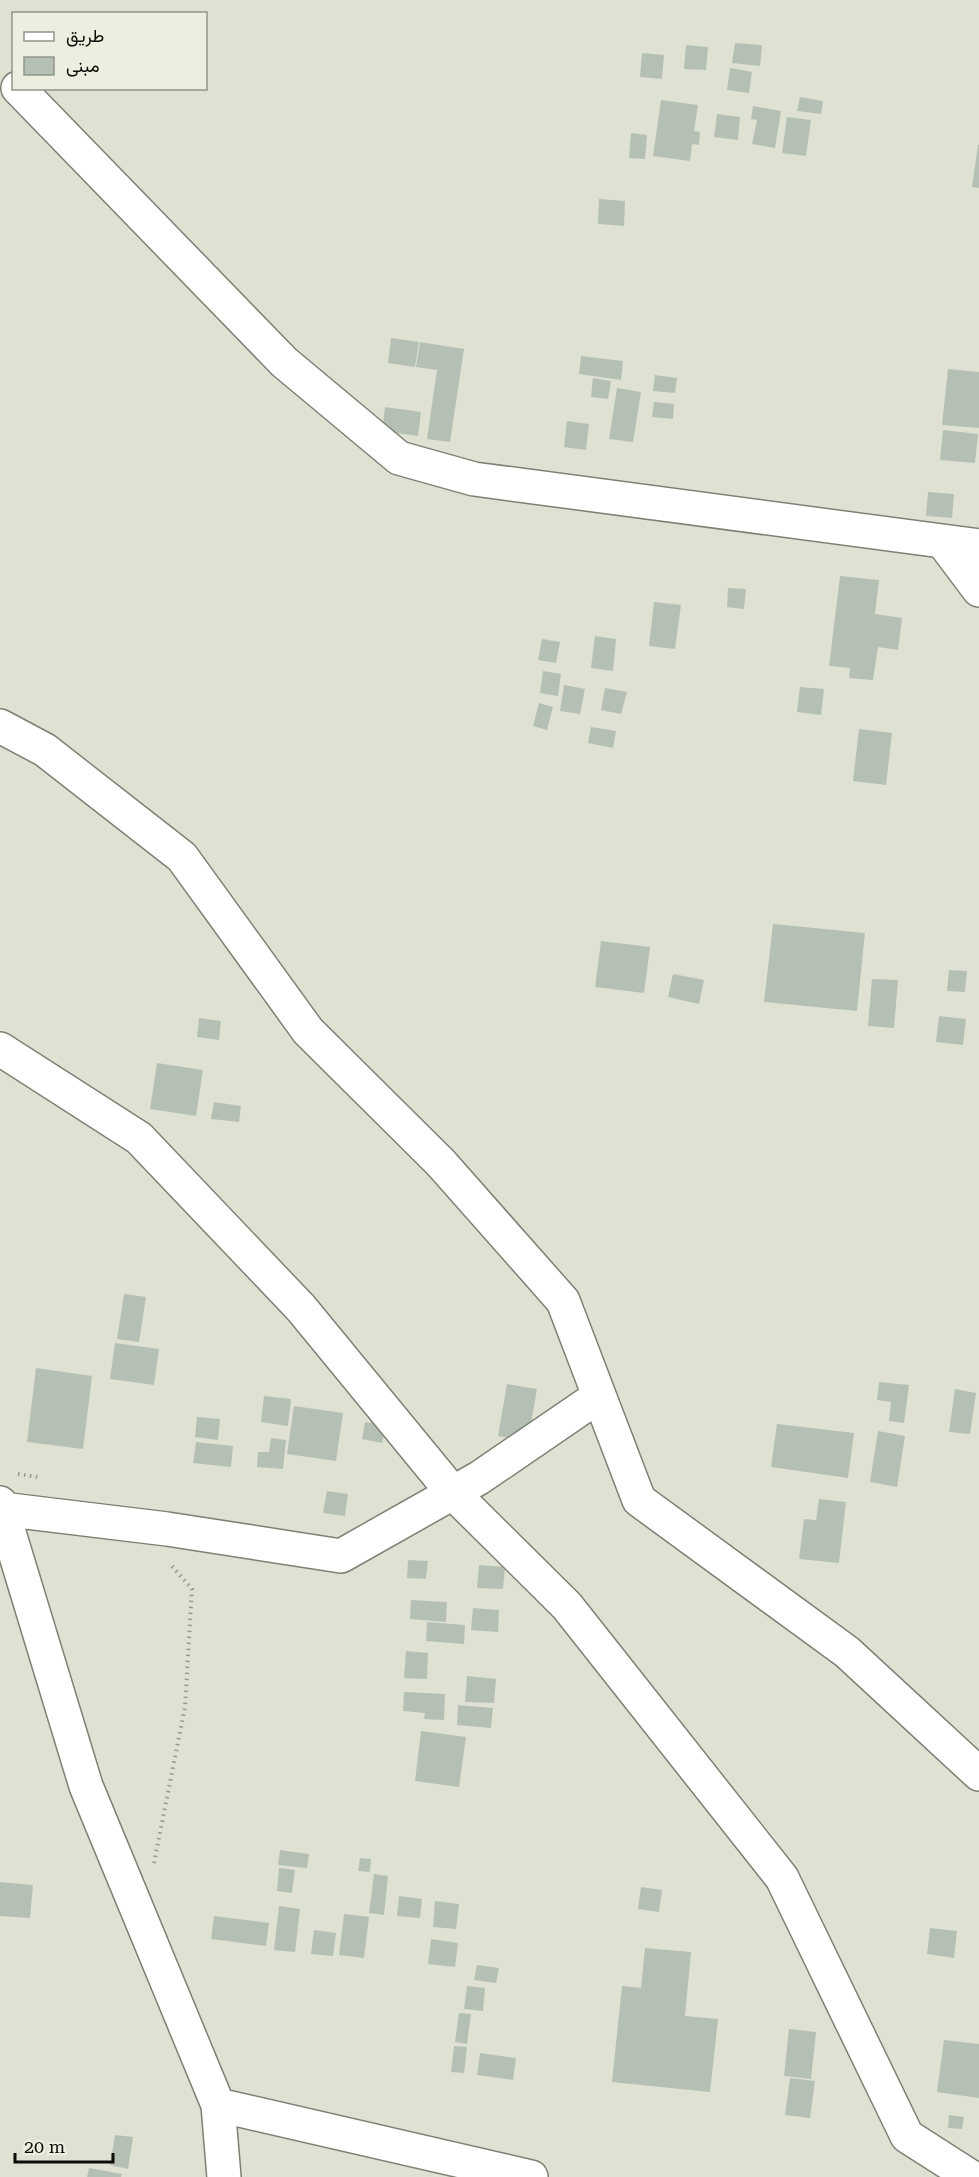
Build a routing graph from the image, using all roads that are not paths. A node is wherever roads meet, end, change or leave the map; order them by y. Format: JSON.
{"nodes":[{"id":1,"x":0,"y":70,"type":"edge"},
{"id":2,"x":12,"y":82,"type":"edge"},
{"id":3,"x":20,"y":90,"type":"edge"},
{"id":4,"x":943,"y":542,"type":"junction"},
{"id":5,"x":979,"y":546,"type":"edge"},
{"id":6,"x":979,"y":590,"type":"edge"},
{"id":7,"x":0,"y":726,"type":"edge"},
{"id":8,"x":0,"y":1049,"type":"edge"},
{"id":9,"x":599,"y":1396,"type":"junction"},
{"id":10,"x":453,"y":1492,"type":"junction"},
{"id":11,"x":1,"y":1506,"type":"edge"},
{"id":12,"x":979,"y":1774,"type":"edge"},
{"id":13,"x":218,"y":2105,"type":"junction"},
{"id":14,"x":224,"y":2177,"type":"edge"},
{"id":15,"x":531,"y":2177,"type":"edge"},
{"id":16,"x":970,"y":2177,"type":"edge"}],
"edges":[{"from":1,"to":2,"type":"street"},
{"from":3,"to":4,"type":"street"},
{"from":4,"to":5,"type":"street"},
{"from":4,"to":6,"type":"street"},
{"from":7,"to":9,"type":"street"},
{"from":8,"to":10,"type":"street"},
{"from":9,"to":10,"type":"street"},
{"from":9,"to":12,"type":"street"},
{"from":10,"to":11,"type":"street"},
{"from":10,"to":16,"type":"street"},
{"from":11,"to":13,"type":"street"},
{"from":13,"to":14,"type":"street"},
{"from":13,"to":15,"type":"street"}]}
